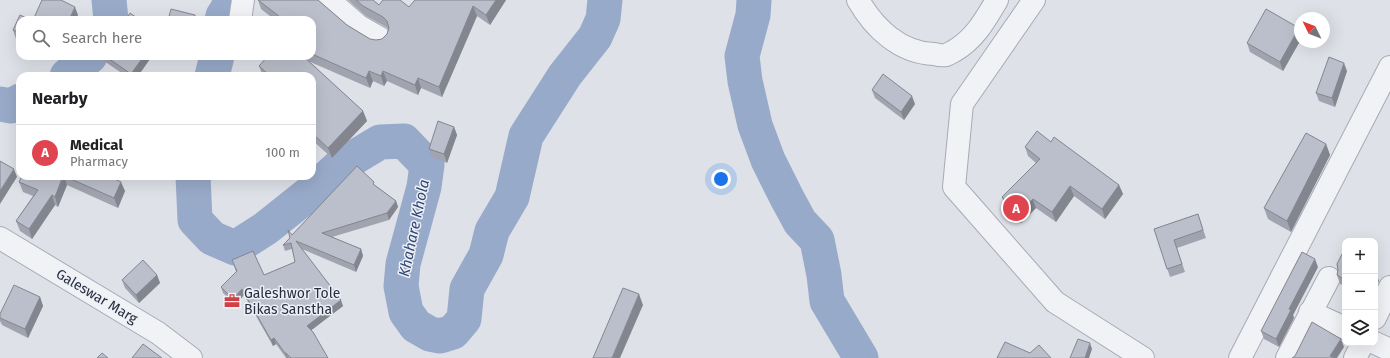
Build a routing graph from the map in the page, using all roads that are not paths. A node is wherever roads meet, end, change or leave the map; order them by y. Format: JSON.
{"nodes":[{"id":1,"x":243,"y":0,"type":"edge"},
{"id":2,"x":329,"y":0,"type":"edge"},
{"id":3,"x":858,"y":0,"type":"edge"},
{"id":4,"x":997,"y":0,"type":"edge"},
{"id":5,"x":1034,"y":0,"type":"edge"},
{"id":6,"x":241,"y":16,"type":"edge"},
{"id":7,"x":380,"y":38,"type":"edge"},
{"id":8,"x":1390,"y":67,"type":"edge"},
{"id":9,"x":0,"y":238,"type":"edge"},
{"id":10,"x":1329,"y":278,"type":"dead end"},
{"id":11,"x":1390,"y":287,"type":"edge"},
{"id":12,"x":1310,"y":312,"type":"junction"},
{"id":13,"x":1378,"y":312,"type":"edge"},
{"id":14,"x":1342,"y":327,"type":"edge"},
{"id":15,"x":1378,"y":344,"type":"edge"},
{"id":16,"x":1361,"y":346,"type":"edge"},
{"id":17,"x":1390,"y":350,"type":"edge"},
{"id":18,"x":191,"y":358,"type":"edge"},
{"id":19,"x":1143,"y":358,"type":"edge"},
{"id":20,"x":1240,"y":358,"type":"edge"},
{"id":21,"x":1287,"y":358,"type":"edge"},
{"id":22,"x":1355,"y":358,"type":"edge"}],
"edges":[{"from":1,"to":6,"type":"street"},
{"from":2,"to":7,"type":"street"},
{"from":3,"to":4,"type":"street"},
{"from":5,"to":19,"type":"street"},
{"from":8,"to":20,"type":"street"},
{"from":9,"to":18,"type":"street","name":"Galeswar Marg"},
{"from":10,"to":12,"type":"street"},
{"from":11,"to":13,"type":"street"},
{"from":12,"to":14,"type":"street"},
{"from":12,"to":21,"type":"street"},
{"from":15,"to":17,"type":"street"},
{"from":16,"to":22,"type":"street"}]}
